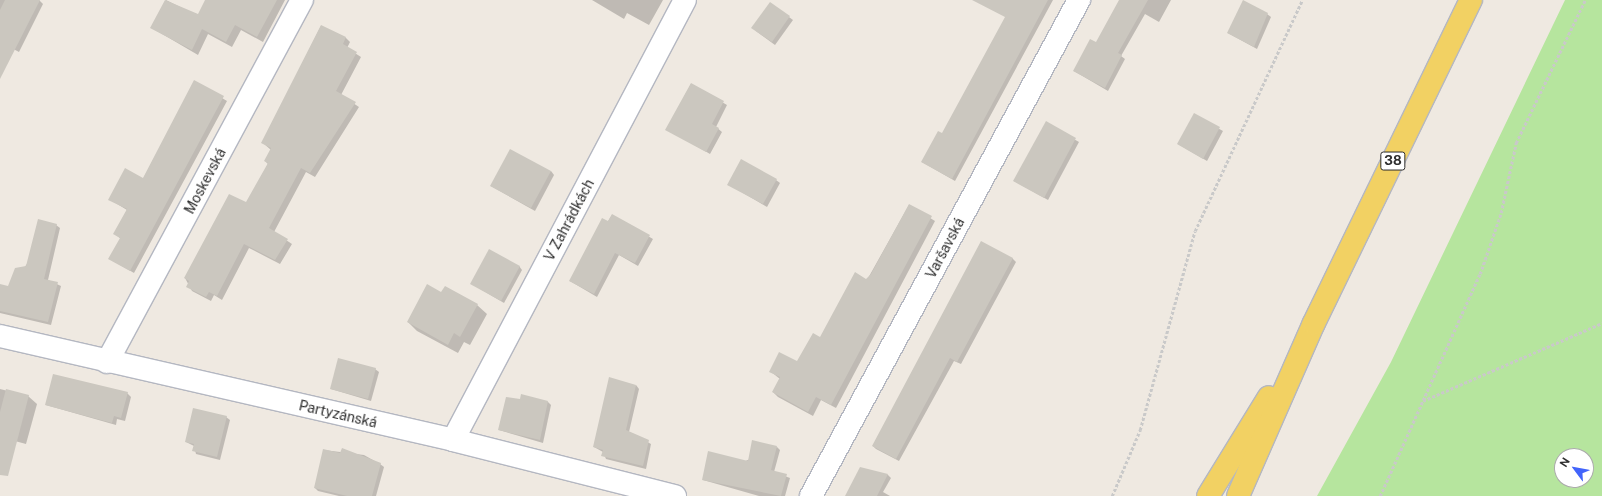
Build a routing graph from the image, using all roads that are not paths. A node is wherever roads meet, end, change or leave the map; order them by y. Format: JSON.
{"nodes":[{"id":1,"x":302,"y":0,"type":"edge"},
{"id":2,"x":685,"y":0,"type":"edge"},
{"id":3,"x":1079,"y":0,"type":"edge"},
{"id":4,"x":1471,"y":0,"type":"edge"},
{"id":5,"x":1314,"y":323,"type":"junction"},
{"id":6,"x":0,"y":336,"type":"edge"},
{"id":7,"x":107,"y":362,"type":"junction"},
{"id":8,"x":452,"y":440,"type":"junction"},
{"id":9,"x":675,"y":496,"type":"edge"},
{"id":10,"x":811,"y":496,"type":"edge"},
{"id":11,"x":1208,"y":496,"type":"edge"},
{"id":12,"x":1238,"y":496,"type":"edge"}],
"edges":[{"from":1,"to":7,"type":"street","name":"Moskevská"},
{"from":2,"to":8,"type":"street","name":"V Zahrádkách"},
{"from":3,"to":10,"type":"street","name":"Varšavská"},
{"from":4,"to":5,"type":"main road","number":"38"},
{"from":5,"to":11,"type":"main road","number":"38"},
{"from":5,"to":12,"type":"main road","number":"38"},
{"from":6,"to":7,"type":"street","name":"Partyzánská"},
{"from":7,"to":8,"type":"street","name":"Partyzánská"},
{"from":8,"to":9,"type":"street","name":"Partyzánská"}]}
